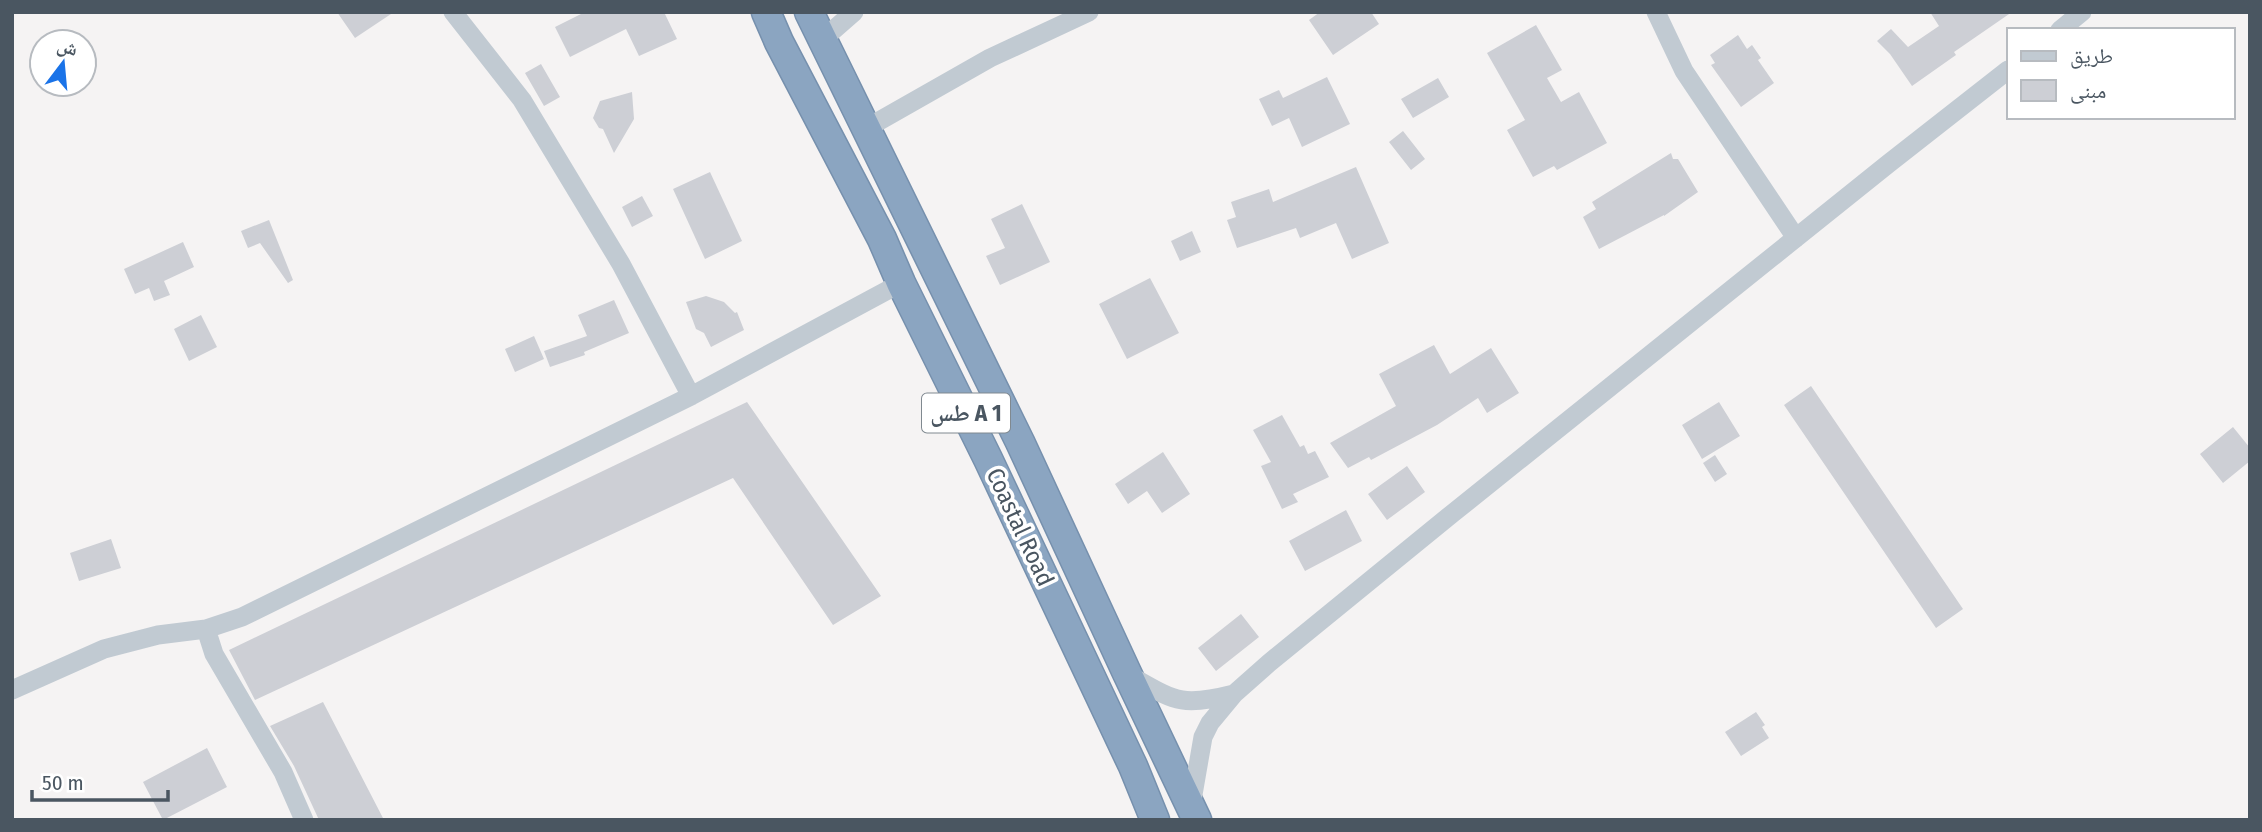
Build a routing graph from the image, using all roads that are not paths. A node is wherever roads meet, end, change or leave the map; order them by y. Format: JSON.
{"nodes":[{"id":1,"x":453,"y":12,"type":"edge"},
{"id":2,"x":766,"y":12,"type":"edge"},
{"id":3,"x":809,"y":12,"type":"edge"},
{"id":4,"x":854,"y":12,"type":"edge"},
{"id":5,"x":1089,"y":12,"type":"edge"},
{"id":6,"x":1656,"y":12,"type":"edge"},
{"id":7,"x":2082,"y":12,"type":"edge"},
{"id":8,"x":2062,"y":28,"type":"edge"},
{"id":9,"x":822,"y":40,"type":"junction"},
{"id":10,"x":2007,"y":71,"type":"edge"},
{"id":11,"x":865,"y":129,"type":"junction"},
{"id":12,"x":1796,"y":238,"type":"junction"},
{"id":13,"x":901,"y":283,"type":"junction"},
{"id":14,"x":691,"y":396,"type":"junction"},
{"id":15,"x":1020,"y":442,"type":"junction"},
{"id":16,"x":989,"y":459,"type":"junction"},
{"id":17,"x":205,"y":629,"type":"junction"},
{"id":18,"x":1127,"y":673,"type":"junction"},
{"id":19,"x":12,"y":690,"type":"edge"},
{"id":20,"x":1234,"y":694,"type":"junction"},
{"id":21,"x":1194,"y":813,"type":"edge"},
{"id":22,"x":304,"y":820,"type":"edge"},
{"id":23,"x":1155,"y":820,"type":"edge"}],
"edges":[{"from":1,"to":14,"type":"street"},
{"from":2,"to":13,"type":"highway","name":"Coastal Road","number":"طس A 1"},
{"from":3,"to":9,"type":"highway","name":"Coastal Road","number":"طس A 1"},
{"from":4,"to":9,"type":"street"},
{"from":5,"to":11,"type":"street"},
{"from":6,"to":12,"type":"street"},
{"from":7,"to":8,"type":"street"},
{"from":9,"to":11,"type":"highway","name":"Coastal Road","number":"طس A 1"},
{"from":10,"to":12,"type":"street"},
{"from":11,"to":15,"type":"highway","name":"Coastal Road","number":"طس A 1"},
{"from":12,"to":20,"type":"street"},
{"from":13,"to":14,"type":"street"},
{"from":13,"to":16,"type":"highway","name":"Coastal Road","number":"طس A 1"},
{"from":14,"to":17,"type":"street"},
{"from":15,"to":16,"type":"highway"},
{"from":15,"to":18,"type":"highway","name":"Coastal Road","number":"طس A 1"},
{"from":16,"to":23,"type":"highway","name":"Coastal Road","number":"طس A 1"},
{"from":17,"to":19,"type":"street"},
{"from":17,"to":22,"type":"street"},
{"from":18,"to":20,"type":"street"},
{"from":18,"to":21,"type":"highway","name":"Coastal Road","number":"طس A 1"},
{"from":20,"to":21,"type":"street"}]}
